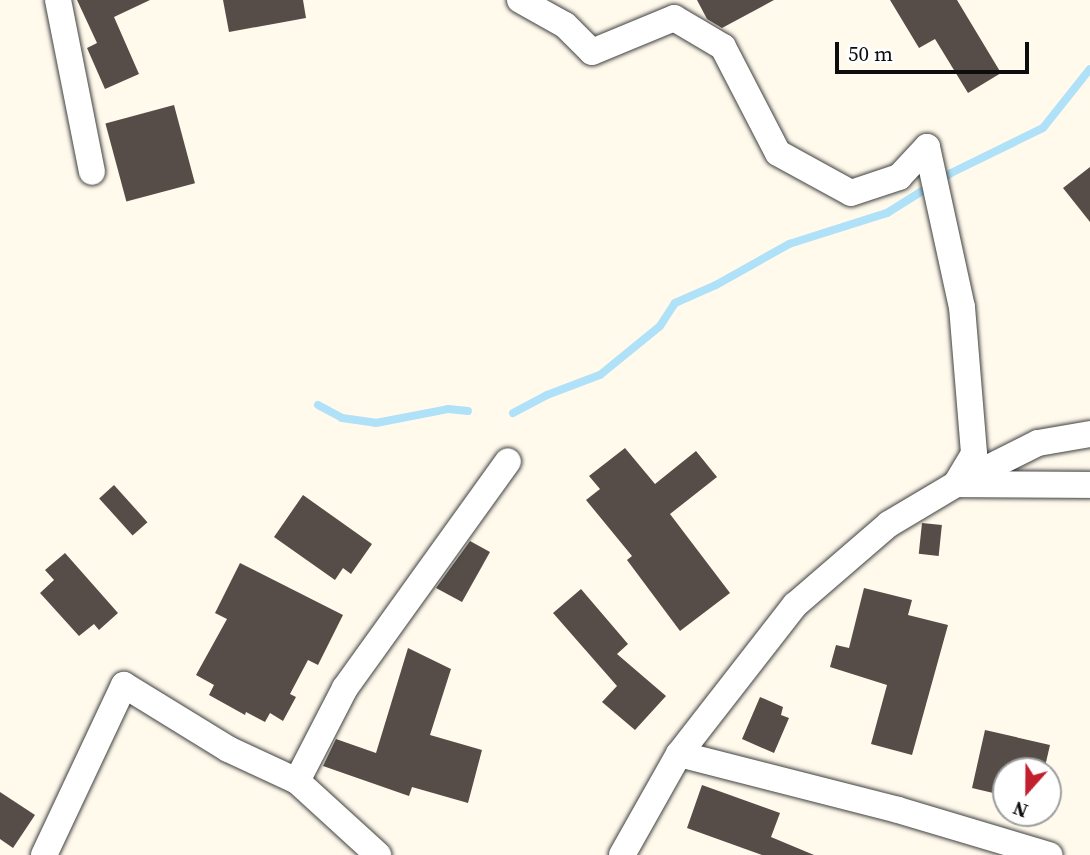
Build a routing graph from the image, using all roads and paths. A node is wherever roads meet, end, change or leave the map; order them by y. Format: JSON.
{"nodes":[{"id":1,"x":58,"y":0,"type":"edge"},
{"id":2,"x":520,"y":0,"type":"edge"},
{"id":3,"x":92,"y":172,"type":"dead end"},
{"id":4,"x":1090,"y":434,"type":"edge"},
{"id":5,"x":508,"y":461,"type":"dead end"},
{"id":6,"x":956,"y":484,"type":"junction"},
{"id":7,"x":1090,"y":485,"type":"edge"},
{"id":8,"x":679,"y":754,"type":"junction"},
{"id":9,"x":297,"y":781,"type":"junction"},
{"id":10,"x":44,"y":855,"type":"edge"},
{"id":11,"x":378,"y":855,"type":"edge"},
{"id":12,"x":622,"y":855,"type":"edge"},
{"id":13,"x":1049,"y":855,"type":"edge"}],
"edges":[{"from":1,"to":3,"type":"street"},
{"from":2,"to":6,"type":"street"},
{"from":4,"to":6,"type":"street"},
{"from":5,"to":9,"type":"street"},
{"from":6,"to":7,"type":"street"},
{"from":6,"to":8,"type":"street"},
{"from":8,"to":12,"type":"street"},
{"from":8,"to":13,"type":"street"},
{"from":9,"to":10,"type":"street"},
{"from":9,"to":11,"type":"street"}]}
